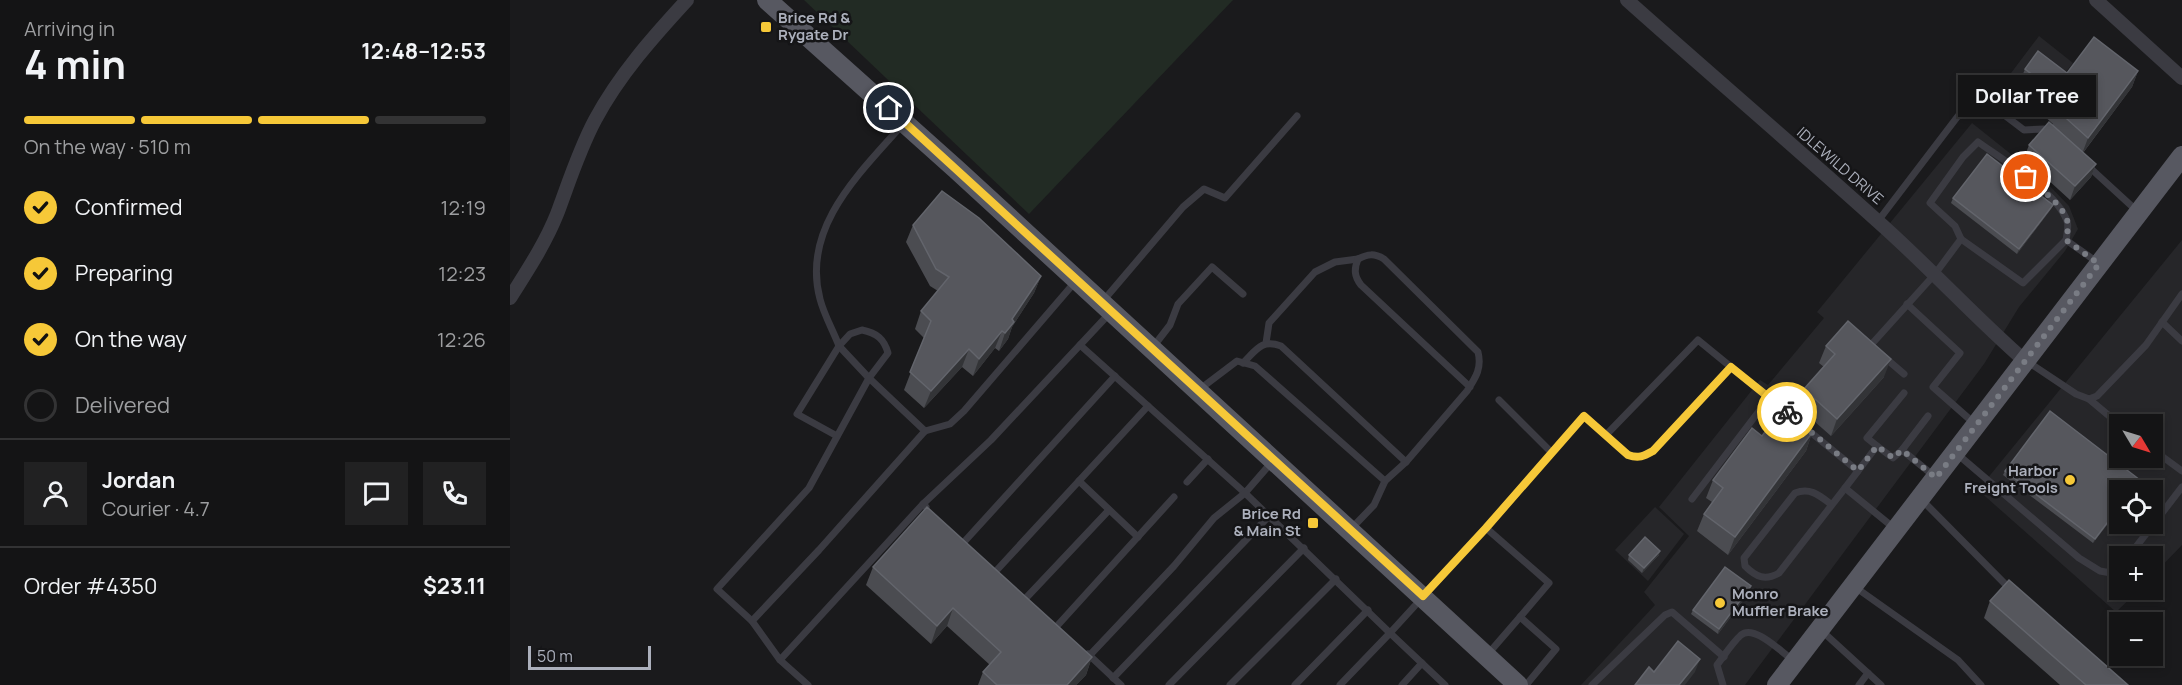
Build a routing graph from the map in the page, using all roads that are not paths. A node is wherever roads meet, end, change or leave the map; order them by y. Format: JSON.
{"nodes":[{"id":1,"x":687,"y":0,"type":"edge"},
{"id":2,"x":767,"y":0,"type":"edge"},
{"id":3,"x":1627,"y":0,"type":"edge"},
{"id":4,"x":2096,"y":0,"type":"edge"},
{"id":5,"x":2182,"y":78,"type":"edge"},
{"id":6,"x":1297,"y":116,"type":"dead end"},
{"id":7,"x":904,"y":123,"type":"junction"},
{"id":8,"x":2059,"y":141,"type":"edge"},
{"id":9,"x":2080,"y":159,"type":"edge"},
{"id":10,"x":2177,"y":166,"type":"edge"},
{"id":11,"x":2139,"y":213,"type":"junction"},
{"id":12,"x":1878,"y":221,"type":"junction"},
{"id":13,"x":1961,"y":239,"type":"junction"},
{"id":14,"x":2066,"y":240,"type":"junction"},
{"id":15,"x":1358,"y":259,"type":"junction"},
{"id":16,"x":2099,"y":264,"type":"junction"},
{"id":17,"x":1935,"y":274,"type":"junction"},
{"id":18,"x":1077,"y":280,"type":"junction"},
{"id":19,"x":1243,"y":294,"type":"dead end"},
{"id":20,"x":2182,"y":294,"type":"edge"},
{"id":21,"x":510,"y":298,"type":"edge"},
{"id":22,"x":1907,"y":304,"type":"junction"},
{"id":23,"x":1106,"y":307,"type":"junction"},
{"id":24,"x":2162,"y":322,"type":"junction"},
{"id":25,"x":1861,"y":338,"type":"edge"},
{"id":26,"x":2182,"y":341,"type":"edge"},
{"id":27,"x":1266,"y":343,"type":"junction"},
{"id":28,"x":1080,"y":345,"type":"junction"},
{"id":29,"x":839,"y":346,"type":"junction"},
{"id":30,"x":1870,"y":346,"type":"junction"},
{"id":31,"x":1151,"y":348,"type":"junction"},
{"id":32,"x":2025,"y":361,"type":"junction"},
{"id":33,"x":1244,"y":363,"type":"junction"},
{"id":34,"x":1731,"y":367,"type":"junction"},
{"id":35,"x":1904,"y":374,"type":"dead end"},
{"id":36,"x":1115,"y":376,"type":"junction"},
{"id":37,"x":869,"y":378,"type":"junction"},
{"id":38,"x":1470,"y":387,"type":"junction"},
{"id":39,"x":1198,"y":390,"type":"junction"},
{"id":40,"x":1904,"y":393,"type":"dead end"},
{"id":41,"x":1769,"y":398,"type":"junction"},
{"id":42,"x":2089,"y":399,"type":"junction"},
{"id":43,"x":1498,"y":400,"type":"dead end"},
{"id":44,"x":1148,"y":406,"type":"junction"},
{"id":45,"x":1928,"y":416,"type":"dead end"},
{"id":46,"x":2109,"y":416,"type":"edge"},
{"id":47,"x":1977,"y":424,"type":"junction"},
{"id":48,"x":925,"y":431,"type":"junction"},
{"id":49,"x":1606,"y":435,"type":"junction"},
{"id":50,"x":837,"y":436,"type":"junction"},
{"id":51,"x":1877,"y":446,"type":"junction"},
{"id":52,"x":1902,"y":450,"type":"junction"},
{"id":53,"x":1551,"y":453,"type":"junction"},
{"id":54,"x":1955,"y":453,"type":"junction"},
{"id":55,"x":2163,"y":457,"type":"edge"},
{"id":56,"x":1208,"y":459,"type":"junction"},
{"id":57,"x":1274,"y":460,"type":"junction"},
{"id":58,"x":1406,"y":462,"type":"junction"},
{"id":59,"x":1858,"y":471,"type":"junction"},
{"id":60,"x":2182,"y":471,"type":"edge"},
{"id":61,"x":1936,"y":478,"type":"junction"},
{"id":62,"x":1079,"y":481,"type":"junction"},
{"id":63,"x":1385,"y":481,"type":"junction"},
{"id":64,"x":1187,"y":482,"type":"dead end"},
{"id":65,"x":2182,"y":487,"type":"edge"},
{"id":66,"x":1845,"y":488,"type":"junction"},
{"id":67,"x":1245,"y":493,"type":"junction"},
{"id":68,"x":1174,"y":497,"type":"dead end"},
{"id":69,"x":1920,"y":498,"type":"junction"},
{"id":70,"x":1692,"y":499,"type":"dead end"},
{"id":71,"x":923,"y":504,"type":"junction"},
{"id":72,"x":1832,"y":505,"type":"junction"},
{"id":73,"x":1109,"y":510,"type":"junction"},
{"id":74,"x":931,"y":512,"type":"edge"},
{"id":75,"x":1269,"y":516,"type":"junction"},
{"id":76,"x":1486,"y":528,"type":"junction"},
{"id":77,"x":1896,"y":529,"type":"junction"},
{"id":78,"x":1350,"y":530,"type":"junction"},
{"id":79,"x":956,"y":535,"type":"edge"},
{"id":80,"x":1138,"y":537,"type":"junction"},
{"id":81,"x":964,"y":542,"type":"junction"},
{"id":82,"x":2137,"y":546,"type":"edge"},
{"id":83,"x":1304,"y":548,"type":"junction"},
{"id":84,"x":972,"y":549,"type":"edge"},
{"id":85,"x":988,"y":564,"type":"edge"},
{"id":86,"x":996,"y":571,"type":"junction"},
{"id":87,"x":2109,"y":573,"type":"edge"},
{"id":88,"x":1005,"y":579,"type":"edge"},
{"id":89,"x":1336,"y":579,"type":"junction"},
{"id":90,"x":1853,"y":586,"type":"junction"},
{"id":91,"x":2017,"y":595,"type":"edge"},
{"id":92,"x":1423,"y":596,"type":"junction"},
{"id":93,"x":1034,"y":605,"type":"edge"},
{"id":94,"x":1368,"y":610,"type":"junction"},
{"id":95,"x":1520,"y":617,"type":"junction"},
{"id":96,"x":1049,"y":619,"type":"edge"},
{"id":97,"x":752,"y":621,"type":"junction"},
{"id":98,"x":1057,"y":626,"type":"junction"},
{"id":99,"x":1820,"y":629,"type":"junction"},
{"id":100,"x":1063,"y":631,"type":"edge"},
{"id":101,"x":1390,"y":633,"type":"junction"},
{"id":102,"x":1083,"y":649,"type":"edge"},
{"id":103,"x":1089,"y":656,"type":"junction"},
{"id":104,"x":1486,"y":656,"type":"junction"},
{"id":105,"x":1724,"y":657,"type":"junction"},
{"id":106,"x":780,"y":660,"type":"junction"},
{"id":107,"x":1795,"y":662,"type":"junction"},
{"id":108,"x":1422,"y":663,"type":"junction"},
{"id":109,"x":1868,"y":673,"type":"junction"},
{"id":110,"x":1113,"y":678,"type":"junction"},
{"id":111,"x":808,"y":685,"type":"edge"},
{"id":112,"x":1121,"y":685,"type":"edge"},
{"id":113,"x":1169,"y":685,"type":"edge"},
{"id":114,"x":1230,"y":685,"type":"edge"},
{"id":115,"x":1295,"y":685,"type":"edge"},
{"id":116,"x":1340,"y":685,"type":"edge"},
{"id":117,"x":1402,"y":685,"type":"edge"},
{"id":118,"x":1445,"y":685,"type":"edge"},
{"id":119,"x":1518,"y":685,"type":"edge"},
{"id":120,"x":1526,"y":685,"type":"edge"},
{"id":121,"x":1593,"y":685,"type":"edge"},
{"id":122,"x":1723,"y":685,"type":"edge"},
{"id":123,"x":1777,"y":685,"type":"edge"},
{"id":124,"x":1858,"y":685,"type":"edge"},
{"id":125,"x":1881,"y":685,"type":"edge"},
{"id":126,"x":1981,"y":685,"type":"edge"}],
"edges":[{"from":1,"to":21,"type":"street"},
{"from":2,"to":7,"type":"main road"},
{"from":3,"to":12,"type":"street","name":"IDLEWILD DRIVE"},
{"from":4,"to":5,"type":"street"},
{"from":6,"to":23,"type":"lane"},
{"from":7,"to":18,"type":"main road"},
{"from":7,"to":29,"type":"lane"},
{"from":8,"to":12,"type":"lane"},
{"from":9,"to":11,"type":"lane"},
{"from":10,"to":11,"type":"main road"},
{"from":11,"to":16,"type":"main road"},
{"from":12,"to":17,"type":"street","name":"IDLEWILD DRIVE"},
{"from":13,"to":14,"type":"lane"},
{"from":13,"to":14,"type":"lane"},
{"from":13,"to":17,"type":"lane"},
{"from":14,"to":16,"type":"lane"},
{"from":15,"to":27,"type":"lane"},
{"from":15,"to":38,"type":"lane"},
{"from":15,"to":38,"type":"lane"},
{"from":16,"to":32,"type":"main road"},
{"from":17,"to":22,"type":"lane"},
{"from":17,"to":32,"type":"street","name":"IDLEWILD DRIVE"},
{"from":18,"to":23,"type":"main road"},
{"from":18,"to":48,"type":"lane"},
{"from":19,"to":31,"type":"lane"},
{"from":20,"to":24,"type":"lane"},
{"from":22,"to":30,"type":"lane"},
{"from":22,"to":47,"type":"lane"},
{"from":23,"to":28,"type":"lane"},
{"from":23,"to":31,"type":"main road"},
{"from":24,"to":26,"type":"lane"},
{"from":24,"to":42,"type":"lane"},
{"from":25,"to":30,"type":"lane"},
{"from":27,"to":33,"type":"lane"},
{"from":27,"to":58,"type":"lane"},
{"from":28,"to":36,"type":"lane"},
{"from":28,"to":71,"type":"lane"},
{"from":29,"to":37,"type":"lane"},
{"from":29,"to":37,"type":"lane"},
{"from":29,"to":50,"type":"lane"},
{"from":30,"to":35,"type":"lane"},
{"from":31,"to":39,"type":"main road"},
{"from":32,"to":42,"type":"lane"},
{"from":32,"to":47,"type":"main road"},
{"from":33,"to":39,"type":"lane"},
{"from":33,"to":63,"type":"lane"},
{"from":34,"to":41,"type":"lane"},
{"from":34,"to":49,"type":"lane"},
{"from":34,"to":49,"type":"lane"},
{"from":36,"to":44,"type":"lane"},
{"from":36,"to":81,"type":"lane"},
{"from":37,"to":48,"type":"lane"},
{"from":37,"to":50,"type":"lane"},
{"from":38,"to":58,"type":"lane"},
{"from":39,"to":57,"type":"main road"},
{"from":40,"to":51,"type":"lane"},
{"from":41,"to":59,"type":"lane"},
{"from":41,"to":70,"type":"lane"},
{"from":42,"to":46,"type":"lane"},
{"from":43,"to":53,"type":"lane"},
{"from":44,"to":56,"type":"lane"},
{"from":44,"to":62,"type":"lane"},
{"from":45,"to":52,"type":"lane"},
{"from":47,"to":54,"type":"main road"},
{"from":48,"to":97,"type":"lane"},
{"from":49,"to":53,"type":"lane"},
{"from":50,"to":97,"type":"lane"},
{"from":51,"to":52,"type":"lane"},
{"from":51,"to":59,"type":"lane"},
{"from":52,"to":61,"type":"lane"},
{"from":53,"to":76,"type":"lane"},
{"from":54,"to":61,"type":"main road"},
{"from":54,"to":87,"type":"lane"},
{"from":55,"to":60,"type":"lane"},
{"from":56,"to":64,"type":"lane"},
{"from":56,"to":67,"type":"lane"},
{"from":57,"to":67,"type":"lane"},
{"from":57,"to":78,"type":"main road"},
{"from":58,"to":63,"type":"lane"},
{"from":59,"to":66,"type":"lane"},
{"from":61,"to":69,"type":"main road"},
{"from":62,"to":73,"type":"lane"},
{"from":62,"to":86,"type":"lane"},
{"from":63,"to":78,"type":"lane"},
{"from":65,"to":82,"type":"lane"},
{"from":66,"to":72,"type":"lane"},
{"from":66,"to":77,"type":"lane"},
{"from":67,"to":75,"type":"lane"},
{"from":67,"to":103,"type":"lane"},
{"from":68,"to":80,"type":"lane"},
{"from":69,"to":77,"type":"main road"},
{"from":69,"to":91,"type":"lane"},
{"from":71,"to":74,"type":"lane"},
{"from":71,"to":106,"type":"lane"},
{"from":72,"to":72,"type":"lane"},
{"from":73,"to":80,"type":"lane"},
{"from":73,"to":93,"type":"lane"},
{"from":75,"to":83,"type":"lane"},
{"from":75,"to":110,"type":"lane"},
{"from":76,"to":92,"type":"lane"},
{"from":76,"to":95,"type":"lane"},
{"from":77,"to":90,"type":"main road"},
{"from":78,"to":92,"type":"main road"},
{"from":79,"to":81,"type":"lane"},
{"from":80,"to":98,"type":"lane"},
{"from":81,"to":84,"type":"lane"},
{"from":83,"to":89,"type":"lane"},
{"from":83,"to":113,"type":"lane"},
{"from":85,"to":86,"type":"lane"},
{"from":86,"to":88,"type":"lane"},
{"from":89,"to":94,"type":"lane"},
{"from":89,"to":114,"type":"lane"},
{"from":90,"to":99,"type":"main road"},
{"from":90,"to":126,"type":"lane"},
{"from":92,"to":101,"type":"lane"},
{"from":92,"to":104,"type":"main road"},
{"from":94,"to":101,"type":"lane"},
{"from":94,"to":115,"type":"lane"},
{"from":95,"to":104,"type":"lane"},
{"from":95,"to":120,"type":"lane"},
{"from":96,"to":98,"type":"lane"},
{"from":97,"to":106,"type":"lane"},
{"from":98,"to":100,"type":"lane"},
{"from":99,"to":107,"type":"main road"},
{"from":99,"to":109,"type":"lane"},
{"from":101,"to":108,"type":"lane"},
{"from":101,"to":116,"type":"lane"},
{"from":102,"to":103,"type":"lane"},
{"from":103,"to":110,"type":"lane"},
{"from":104,"to":119,"type":"main road"},
{"from":105,"to":107,"type":"lane"},
{"from":105,"to":121,"type":"lane"},
{"from":105,"to":122,"type":"lane"},
{"from":106,"to":111,"type":"lane"},
{"from":107,"to":123,"type":"main road"},
{"from":108,"to":117,"type":"lane"},
{"from":108,"to":118,"type":"lane"},
{"from":109,"to":124,"type":"lane"},
{"from":109,"to":125,"type":"lane"},
{"from":110,"to":112,"type":"lane"}]}
